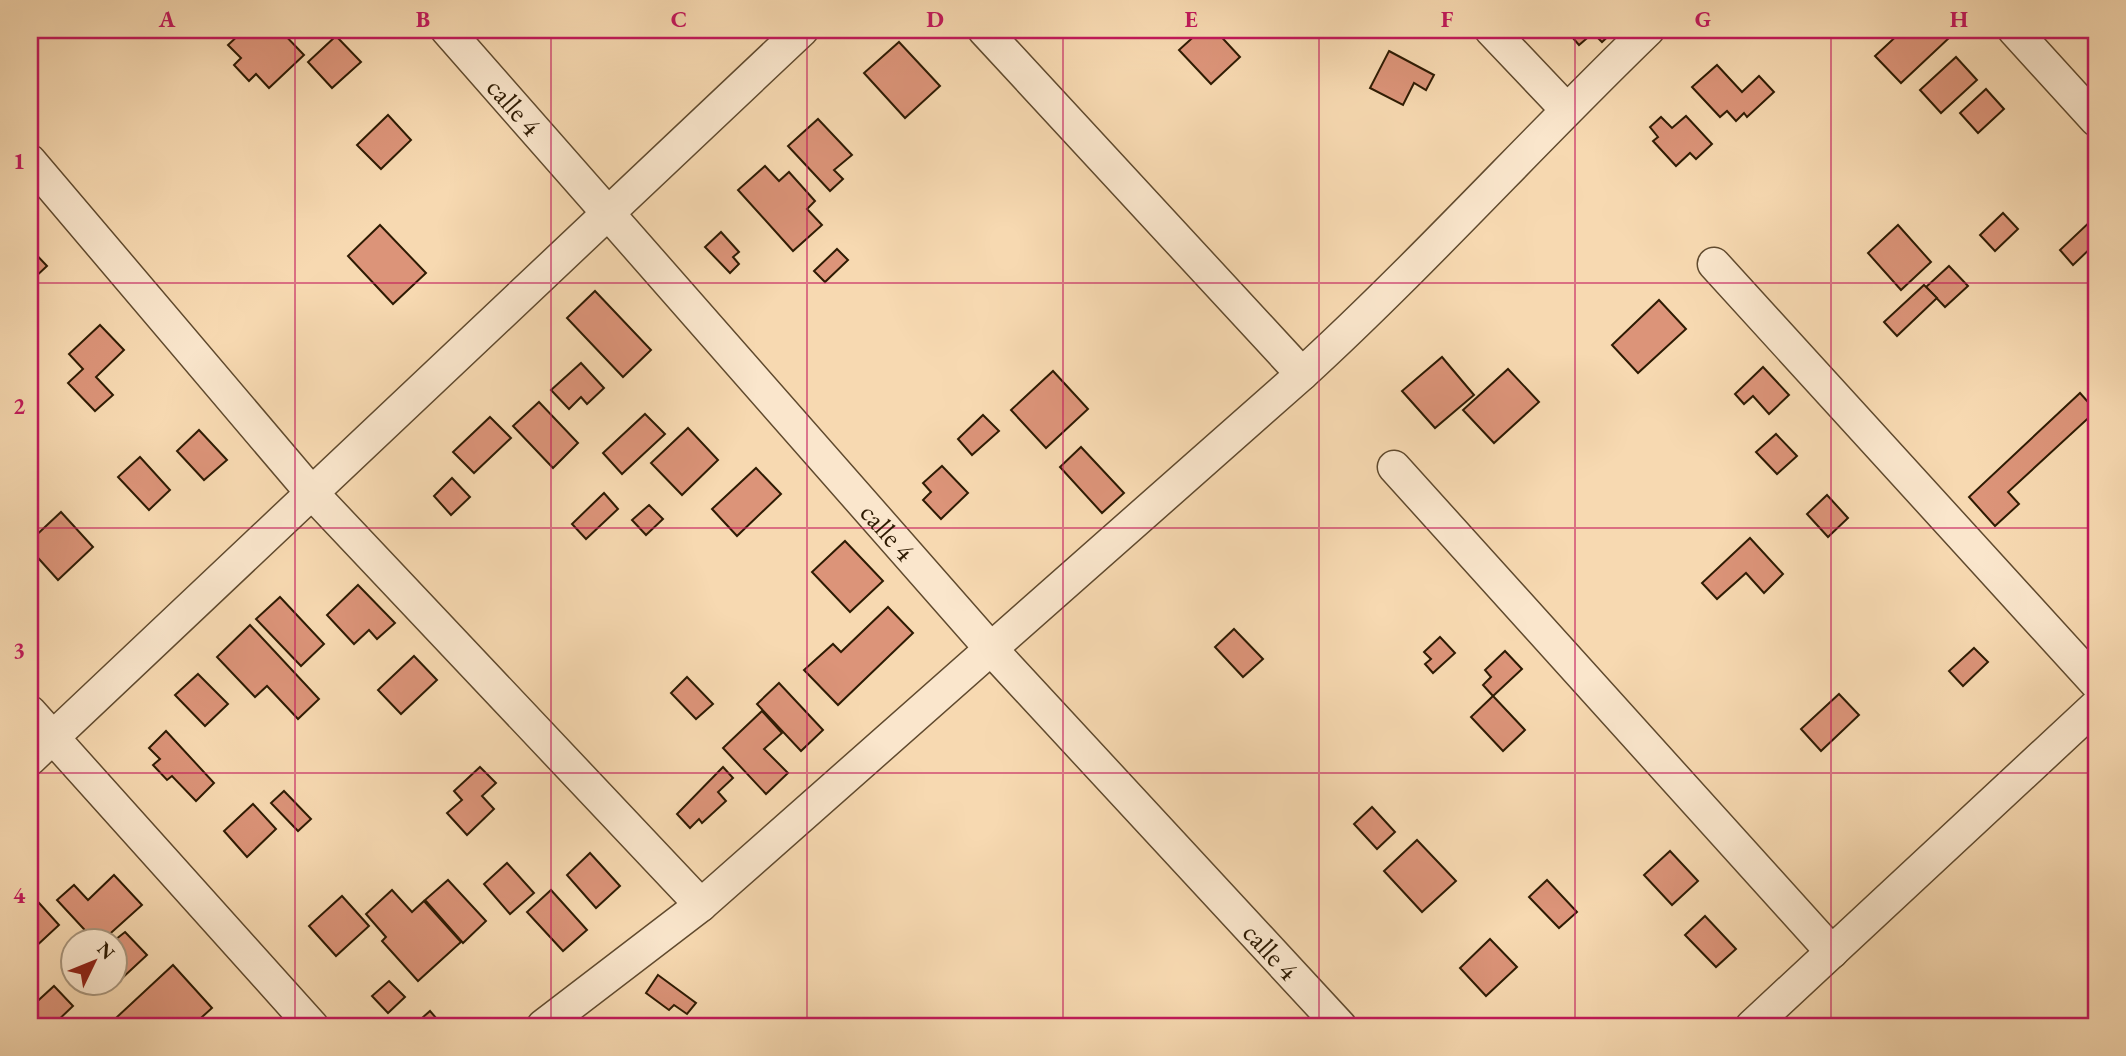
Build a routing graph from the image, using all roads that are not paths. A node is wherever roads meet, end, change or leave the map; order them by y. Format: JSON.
{"nodes":[{"id":1,"x":447,"y":30,"type":"edge"},
{"id":2,"x":802,"y":30,"type":"edge"},
{"id":3,"x":984,"y":30,"type":"edge"},
{"id":4,"x":1491,"y":30,"type":"edge"},
{"id":5,"x":1648,"y":30,"type":"edge"},
{"id":6,"x":2014,"y":30,"type":"edge"},
{"id":7,"x":1566,"y":109,"type":"junction"},
{"id":8,"x":2096,"y":120,"type":"edge"},
{"id":9,"x":30,"y":161,"type":"edge"},
{"id":10,"x":609,"y":214,"type":"junction"},
{"id":11,"x":1714,"y":264,"type":"dead end"},
{"id":12,"x":1302,"y":374,"type":"junction"},
{"id":13,"x":1394,"y":467,"type":"dead end"},
{"id":14,"x":311,"y":492,"type":"junction"},
{"id":15,"x":992,"y":649,"type":"junction"},
{"id":16,"x":2096,"y":683,"type":"edge"},
{"id":17,"x":2096,"y":706,"type":"edge"},
{"id":18,"x":30,"y":712,"type":"edge"},
{"id":19,"x":41,"y":748,"type":"edge"},
{"id":20,"x":701,"y":905,"type":"junction"},
{"id":21,"x":1832,"y":952,"type":"junction"},
{"id":22,"x":313,"y":1026,"type":"edge"},
{"id":23,"x":543,"y":1026,"type":"edge"},
{"id":24,"x":1340,"y":1026,"type":"edge"},
{"id":25,"x":1752,"y":1026,"type":"edge"}],
"edges":[{"from":1,"to":10,"type":"street","name":"calle 4"},
{"from":2,"to":10,"type":"street"},
{"from":3,"to":12,"type":"street"},
{"from":4,"to":7,"type":"street"},
{"from":5,"to":7,"type":"street"},
{"from":6,"to":8,"type":"street"},
{"from":7,"to":12,"type":"street"},
{"from":9,"to":14,"type":"street"},
{"from":10,"to":14,"type":"street"},
{"from":10,"to":15,"type":"street","name":"calle 4"},
{"from":11,"to":16,"type":"street"},
{"from":12,"to":15,"type":"street"},
{"from":13,"to":21,"type":"street"},
{"from":14,"to":19,"type":"street"},
{"from":14,"to":20,"type":"street"},
{"from":15,"to":20,"type":"street"},
{"from":15,"to":24,"type":"street","name":"calle 4"},
{"from":17,"to":21,"type":"street"},
{"from":18,"to":19,"type":"street"},
{"from":19,"to":22,"type":"street"},
{"from":20,"to":23,"type":"street"},
{"from":21,"to":25,"type":"street"}]}
